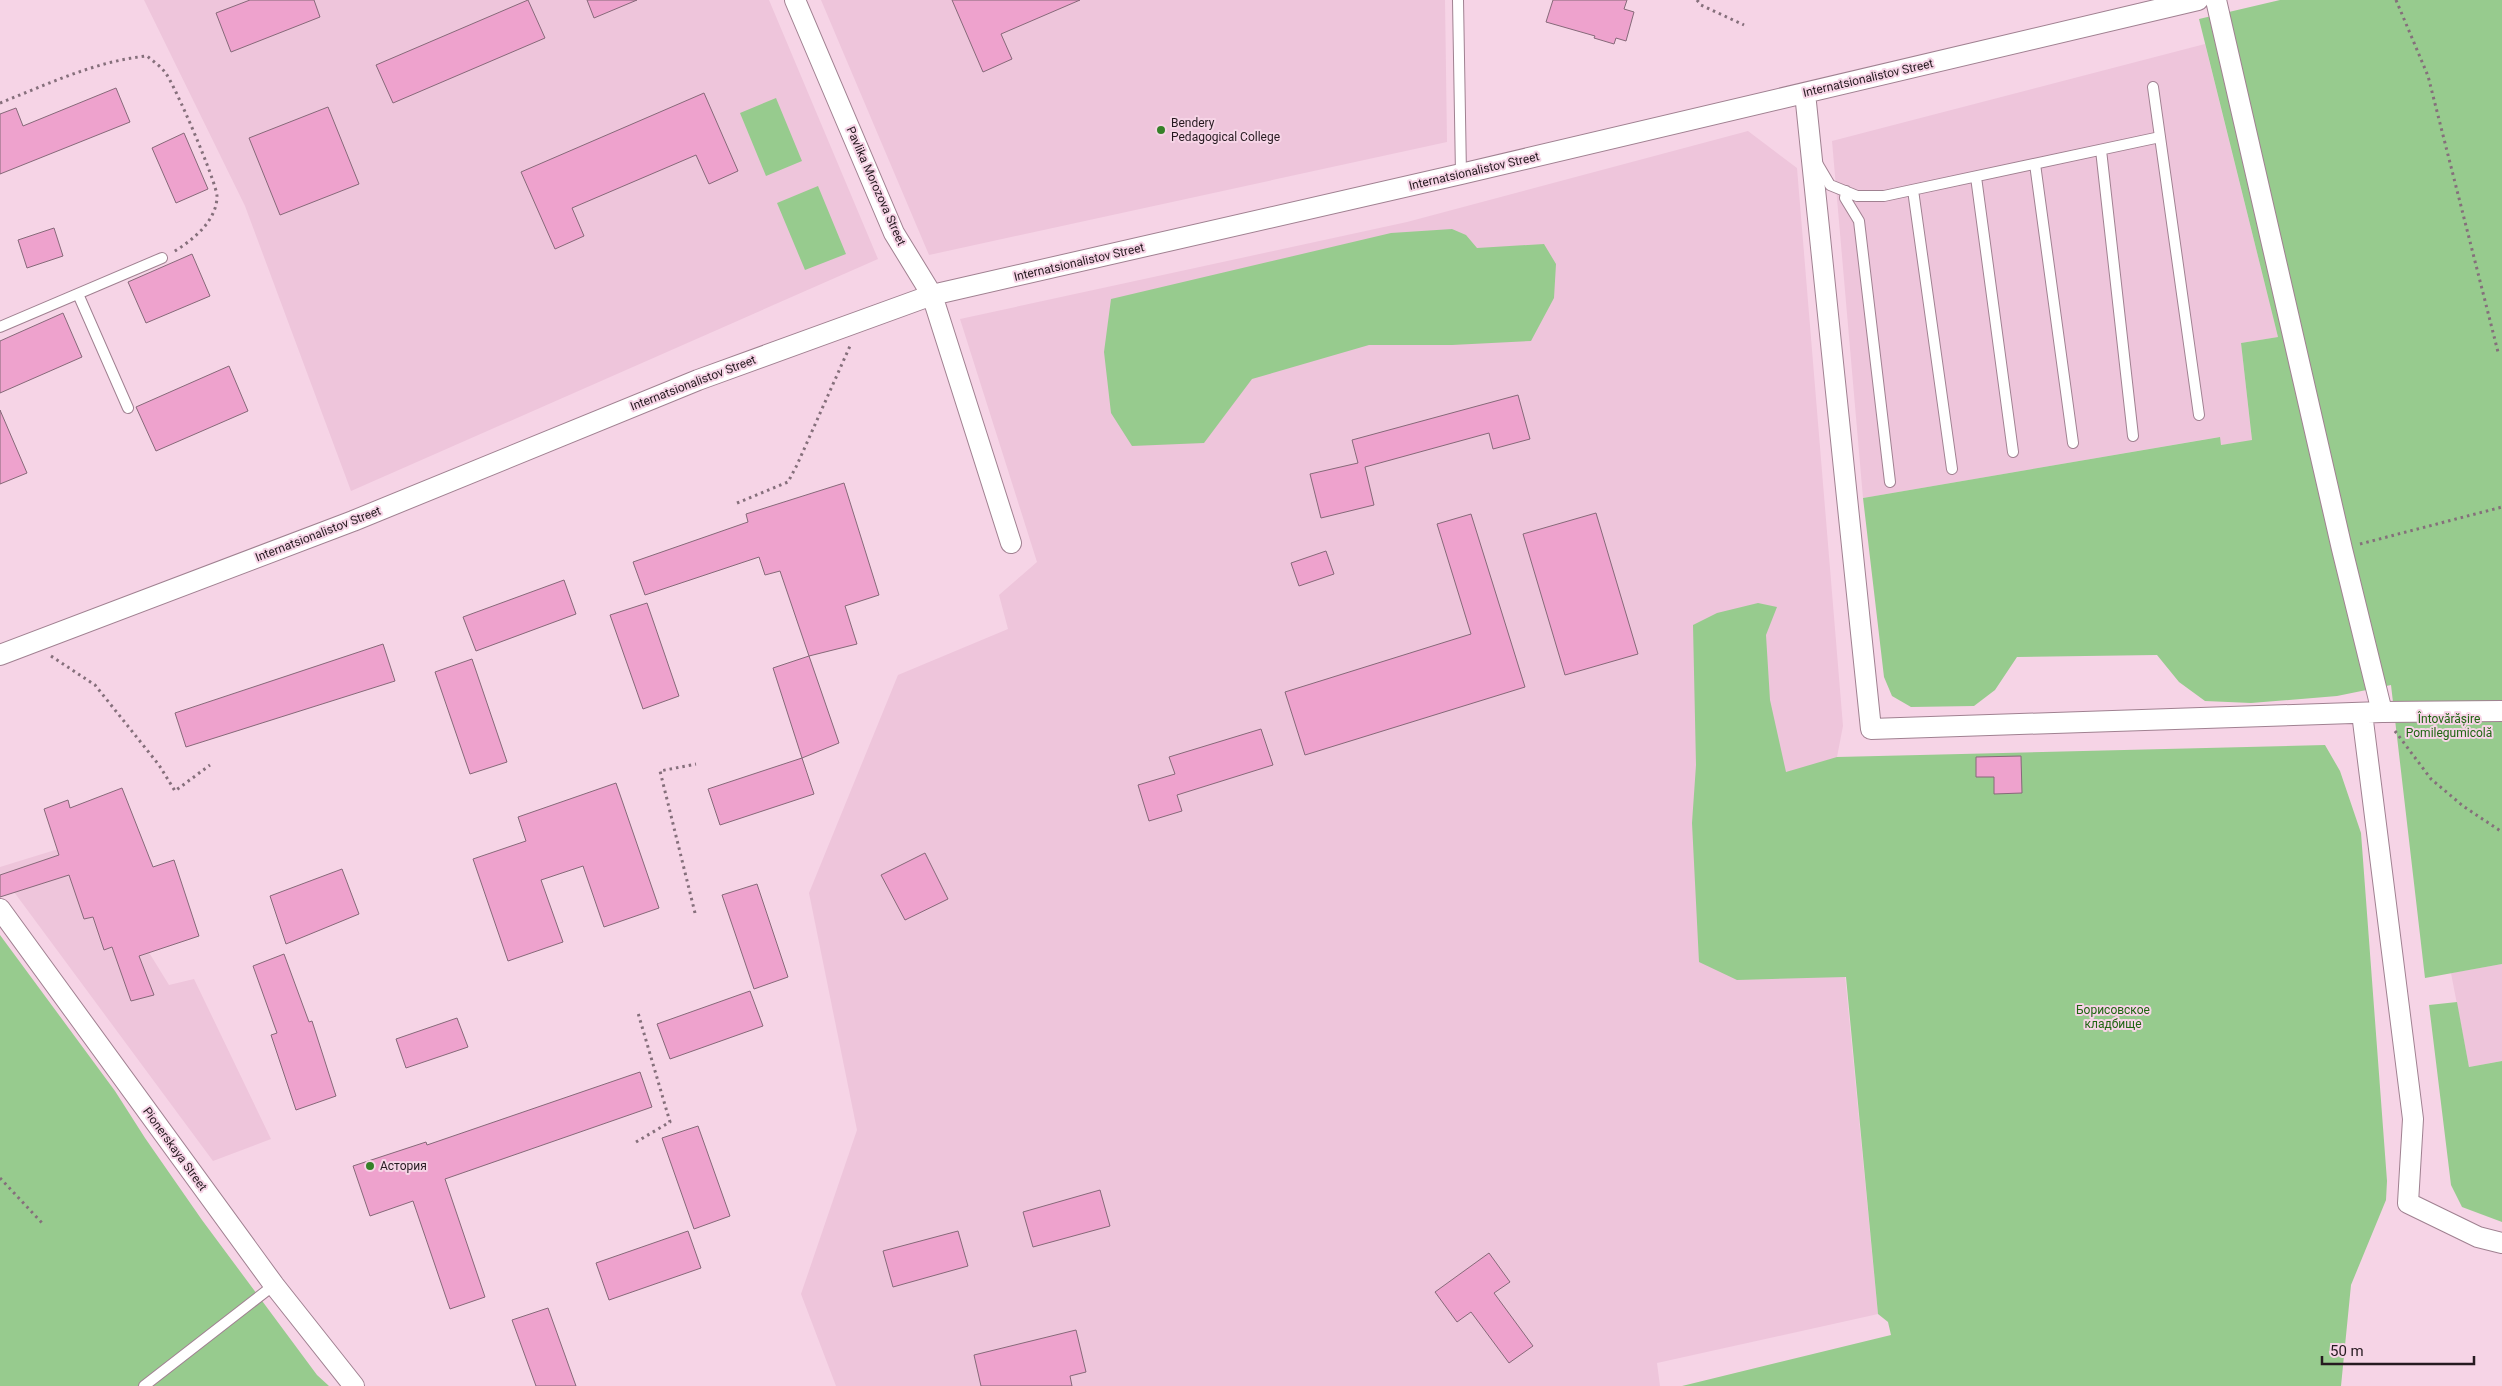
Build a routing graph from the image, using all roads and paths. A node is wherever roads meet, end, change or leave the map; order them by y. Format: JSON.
{"nodes":[{"id":1,"x":795,"y":0,"type":"edge"},
{"id":2,"x":1458,"y":0,"type":"edge"},
{"id":3,"x":1697,"y":0,"type":"edge"},
{"id":4,"x":2198,"y":0,"type":"edge"},
{"id":5,"x":2216,"y":0,"type":"edge"},
{"id":6,"x":2396,"y":0,"type":"edge"},
{"id":7,"x":1744,"y":25,"type":"dead end"},
{"id":8,"x":2153,"y":87,"type":"dead end"},
{"id":9,"x":1805,"y":93,"type":"junction"},
{"id":10,"x":0,"y":104,"type":"edge"},
{"id":11,"x":2160,"y":137,"type":"junction"},
{"id":12,"x":2101,"y":150,"type":"junction"},
{"id":13,"x":1811,"y":151,"type":"junction"},
{"id":14,"x":2035,"y":164,"type":"junction"},
{"id":15,"x":1461,"y":174,"type":"junction"},
{"id":16,"x":1976,"y":177,"type":"junction"},
{"id":17,"x":1913,"y":190,"type":"junction"},
{"id":18,"x":1846,"y":191,"type":"junction"},
{"id":19,"x":162,"y":258,"type":"joint"},
{"id":20,"x":78,"y":294,"type":"junction"},
{"id":21,"x":932,"y":296,"type":"junction"},
{"id":22,"x":860,"y":322,"type":"junction"},
{"id":23,"x":0,"y":328,"type":"edge"},
{"id":24,"x":2498,"y":352,"type":"dead end"},
{"id":25,"x":128,"y":408,"type":"dead end"},
{"id":26,"x":2199,"y":415,"type":"dead end"},
{"id":27,"x":2133,"y":436,"type":"dead end"},
{"id":28,"x":2073,"y":443,"type":"dead end"},
{"id":29,"x":2013,"y":452,"type":"dead end"},
{"id":30,"x":1952,"y":469,"type":"dead end"},
{"id":31,"x":1890,"y":482,"type":"dead end"},
{"id":32,"x":737,"y":503,"type":"dead end"},
{"id":33,"x":2502,"y":507,"type":"edge"},
{"id":34,"x":1011,"y":543,"type":"dead end"},
{"id":35,"x":2342,"y":549,"type":"junction"},
{"id":36,"x":32,"y":643,"type":"junction"},
{"id":37,"x":0,"y":655,"type":"edge"},
{"id":38,"x":2502,"y":711,"type":"edge"},
{"id":39,"x":2382,"y":712,"type":"junction"},
{"id":40,"x":2362,"y":714,"type":"junction"},
{"id":41,"x":696,"y":764,"type":"dead end"},
{"id":42,"x":210,"y":765,"type":"dead end"},
{"id":43,"x":2502,"y":832,"type":"edge"},
{"id":44,"x":0,"y":909,"type":"edge"},
{"id":45,"x":695,"y":913,"type":"dead end"},
{"id":46,"x":638,"y":1013,"type":"dead end"},
{"id":47,"x":636,"y":1142,"type":"dead end"},
{"id":48,"x":0,"y":1178,"type":"edge"},
{"id":49,"x":42,"y":1223,"type":"dead end"},
{"id":50,"x":2502,"y":1243,"type":"edge"},
{"id":51,"x":274,"y":1285,"type":"junction"},
{"id":52,"x":144,"y":1386,"type":"edge"},
{"id":53,"x":354,"y":1386,"type":"edge"}],
"edges":[{"from":1,"to":21,"type":"street","name":"Pavlika Morozova Street"},
{"from":2,"to":15,"type":"lane"},
{"from":3,"to":7,"type":"path"},
{"from":4,"to":9,"type":"street","name":"Internatsionalistov Street"},
{"from":5,"to":35,"type":"street"},
{"from":6,"to":24,"type":"path"},
{"from":8,"to":11,"type":"lane"},
{"from":9,"to":13,"type":"street"},
{"from":9,"to":15,"type":"street","name":"Internatsionalistov Street"},
{"from":10,"to":19,"type":"path"},
{"from":11,"to":12,"type":"lane"},
{"from":11,"to":26,"type":"lane"},
{"from":12,"to":14,"type":"lane"},
{"from":12,"to":27,"type":"lane"},
{"from":13,"to":18,"type":"lane"},
{"from":13,"to":40,"type":"street"},
{"from":14,"to":16,"type":"lane"},
{"from":14,"to":28,"type":"lane"},
{"from":15,"to":21,"type":"street","name":"Internatsionalistov Street"},
{"from":16,"to":17,"type":"lane"},
{"from":16,"to":29,"type":"lane"},
{"from":17,"to":18,"type":"lane"},
{"from":17,"to":30,"type":"lane"},
{"from":18,"to":31,"type":"lane"},
{"from":19,"to":20,"type":"lane"},
{"from":20,"to":23,"type":"lane"},
{"from":20,"to":25,"type":"lane"},
{"from":21,"to":22,"type":"street","name":"Internatsionalistov Street"},
{"from":21,"to":34,"type":"street","name":"Pavlika Morozova Street"},
{"from":22,"to":32,"type":"path"},
{"from":22,"to":36,"type":"street","name":"Internatsionalistov Street"},
{"from":33,"to":35,"type":"path"},
{"from":35,"to":39,"type":"street"},
{"from":36,"to":37,"type":"street","name":"Internatsionalistov Street"},
{"from":36,"to":42,"type":"path"},
{"from":38,"to":39,"type":"street"},
{"from":39,"to":40,"type":"street"},
{"from":39,"to":43,"type":"path"},
{"from":40,"to":50,"type":"street"},
{"from":41,"to":45,"type":"path"},
{"from":44,"to":51,"type":"street","name":"Pionerskaya Street"},
{"from":46,"to":47,"type":"path"},
{"from":48,"to":49,"type":"path"},
{"from":51,"to":52,"type":"lane"},
{"from":51,"to":53,"type":"street","name":"Pionerskaya Street"}]}
